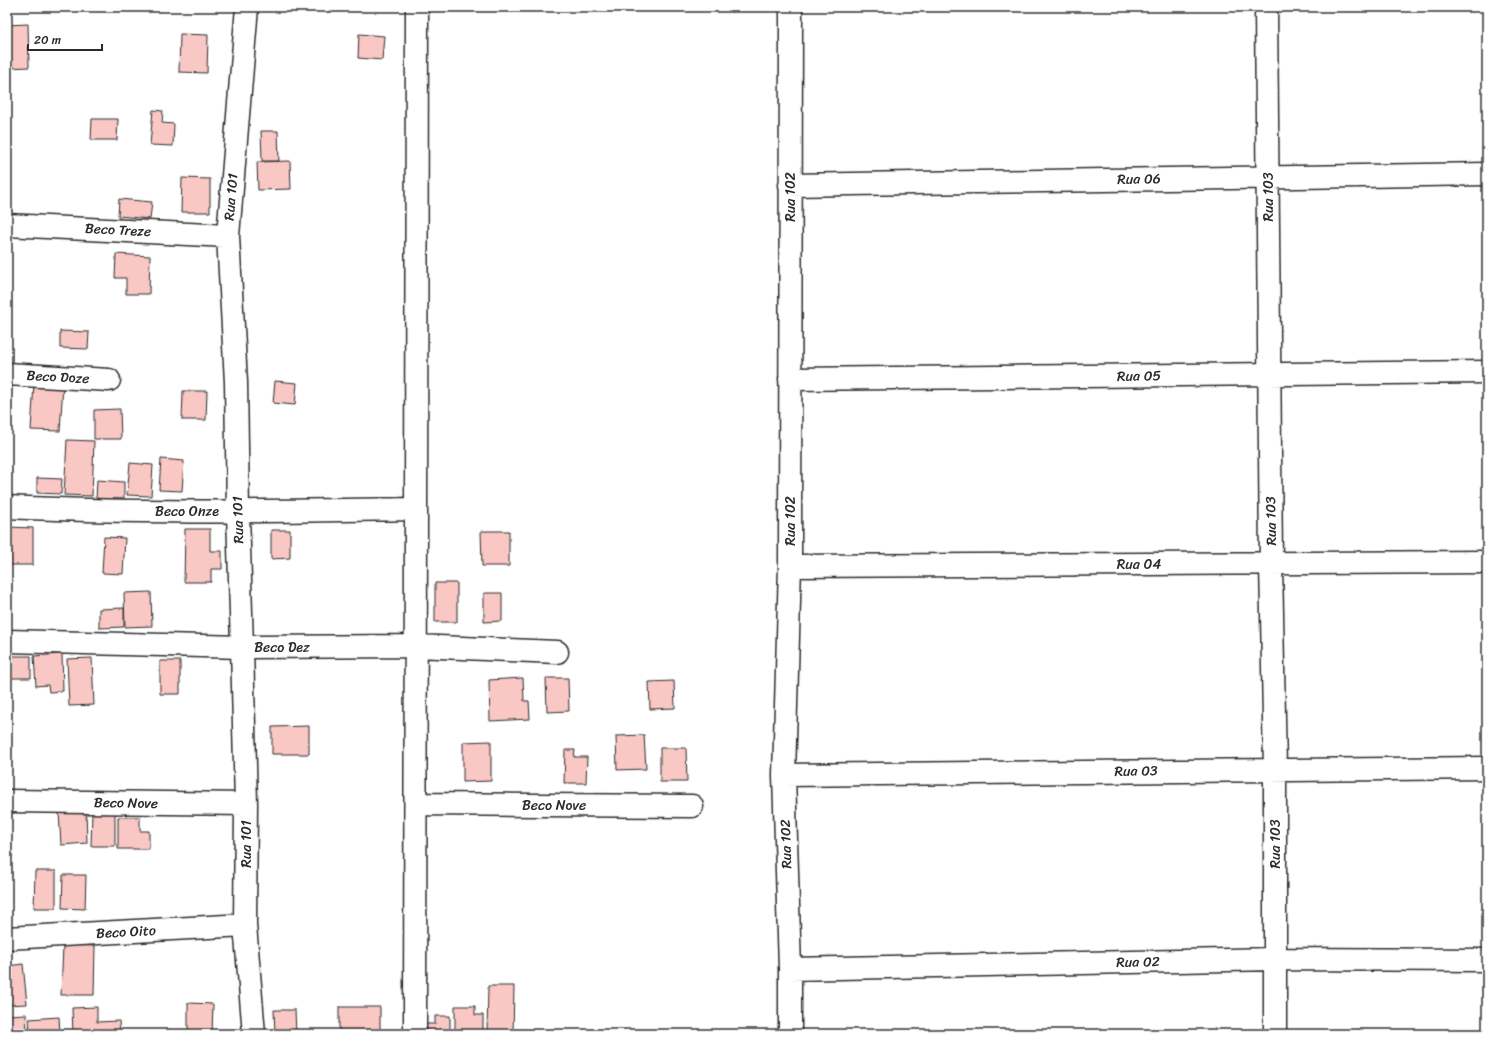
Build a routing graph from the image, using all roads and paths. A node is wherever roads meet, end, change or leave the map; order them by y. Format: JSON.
{"nodes":[{"id":1,"x":247,"y":7,"type":"edge"},
{"id":2,"x":417,"y":7,"type":"edge"},
{"id":3,"x":791,"y":7,"type":"edge"},
{"id":4,"x":1266,"y":7,"type":"edge"},
{"id":5,"x":1487,"y":174,"type":"edge"},
{"id":6,"x":1268,"y":177,"type":"junction"},
{"id":7,"x":790,"y":185,"type":"junction"},
{"id":8,"x":7,"y":225,"type":"edge"},
{"id":9,"x":228,"y":236,"type":"junction"},
{"id":10,"x":1487,"y":372,"type":"edge"},
{"id":11,"x":7,"y":374,"type":"edge"},
{"id":12,"x":1270,"y":374,"type":"junction"},
{"id":13,"x":790,"y":379,"type":"junction"},
{"id":14,"x":109,"y":380,"type":"dead end"},
{"id":15,"x":7,"y":507,"type":"edge"},
{"id":16,"x":416,"y":509,"type":"junction"},
{"id":17,"x":238,"y":512,"type":"junction"},
{"id":18,"x":1487,"y":562,"type":"edge"},
{"id":19,"x":1271,"y":563,"type":"junction"},
{"id":20,"x":790,"y":566,"type":"junction"},
{"id":21,"x":7,"y":641,"type":"edge"},
{"id":22,"x":416,"y":646,"type":"junction"},
{"id":23,"x":242,"y":647,"type":"junction"},
{"id":24,"x":557,"y":652,"type":"dead end"},
{"id":25,"x":1487,"y":768,"type":"edge"},
{"id":26,"x":1275,"y":769,"type":"junction"},
{"id":27,"x":784,"y":775,"type":"junction"},
{"id":28,"x":7,"y":801,"type":"edge"},
{"id":29,"x":246,"y":804,"type":"junction"},
{"id":30,"x":416,"y":804,"type":"junction"},
{"id":31,"x":692,"y":806,"type":"dead end"},
{"id":32,"x":245,"y":925,"type":"junction"},
{"id":33,"x":7,"y":938,"type":"edge"},
{"id":34,"x":1274,"y":959,"type":"junction"},
{"id":35,"x":1487,"y":960,"type":"edge"},
{"id":36,"x":790,"y":969,"type":"junction"},
{"id":37,"x":254,"y":1034,"type":"edge"},
{"id":38,"x":415,"y":1034,"type":"edge"},
{"id":39,"x":790,"y":1034,"type":"edge"},
{"id":40,"x":1275,"y":1034,"type":"edge"}],
"edges":[{"from":1,"to":9,"type":"street","name":"Rua 101"},
{"from":2,"to":16,"type":"street"},
{"from":3,"to":7,"type":"street","name":"Rua 102"},
{"from":4,"to":6,"type":"street","name":"Rua 103"},
{"from":5,"to":6,"type":"street","name":"Rua 06"},
{"from":6,"to":7,"type":"street","name":"Rua 06"},
{"from":6,"to":12,"type":"street","name":"Rua 103"},
{"from":7,"to":13,"type":"street","name":"Rua 102"},
{"from":8,"to":9,"type":"street","name":"Beco Treze"},
{"from":9,"to":17,"type":"street","name":"Rua 101"},
{"from":10,"to":12,"type":"street","name":"Rua 05"},
{"from":11,"to":14,"type":"street","name":"Beco Doze"},
{"from":12,"to":13,"type":"street","name":"Rua 05"},
{"from":12,"to":19,"type":"street","name":"Rua 103"},
{"from":13,"to":20,"type":"street","name":"Rua 102"},
{"from":15,"to":17,"type":"street","name":"Beco Onze"},
{"from":16,"to":17,"type":"street","name":"Beco Onze"},
{"from":16,"to":22,"type":"street"},
{"from":17,"to":23,"type":"street","name":"Rua 101"},
{"from":18,"to":19,"type":"street","name":"Rua 04"},
{"from":19,"to":20,"type":"street","name":"Rua 04"},
{"from":19,"to":26,"type":"street","name":"Rua 103"},
{"from":20,"to":27,"type":"street","name":"Rua 102"},
{"from":21,"to":23,"type":"street","name":"Beco Dez"},
{"from":22,"to":23,"type":"street","name":"Beco Dez"},
{"from":22,"to":24,"type":"street","name":"Beco Dez"},
{"from":22,"to":30,"type":"street"},
{"from":23,"to":29,"type":"street","name":"Rua 101"},
{"from":25,"to":26,"type":"street","name":"Rua 03"},
{"from":26,"to":27,"type":"street","name":"Rua 03"},
{"from":26,"to":34,"type":"street","name":"Rua 103"},
{"from":27,"to":36,"type":"street","name":"Rua 102"},
{"from":28,"to":29,"type":"street","name":"Beco Nove"},
{"from":29,"to":32,"type":"street","name":"Rua 101"},
{"from":30,"to":31,"type":"street","name":"Beco Nove"},
{"from":30,"to":38,"type":"street"},
{"from":32,"to":33,"type":"street","name":"Beco Oito"},
{"from":32,"to":37,"type":"street","name":"Rua 101"},
{"from":34,"to":35,"type":"street","name":"Rua 02"},
{"from":34,"to":36,"type":"street","name":"Rua 02"},
{"from":34,"to":40,"type":"street","name":"Rua 103"},
{"from":36,"to":39,"type":"street","name":"Rua 102"}]}
